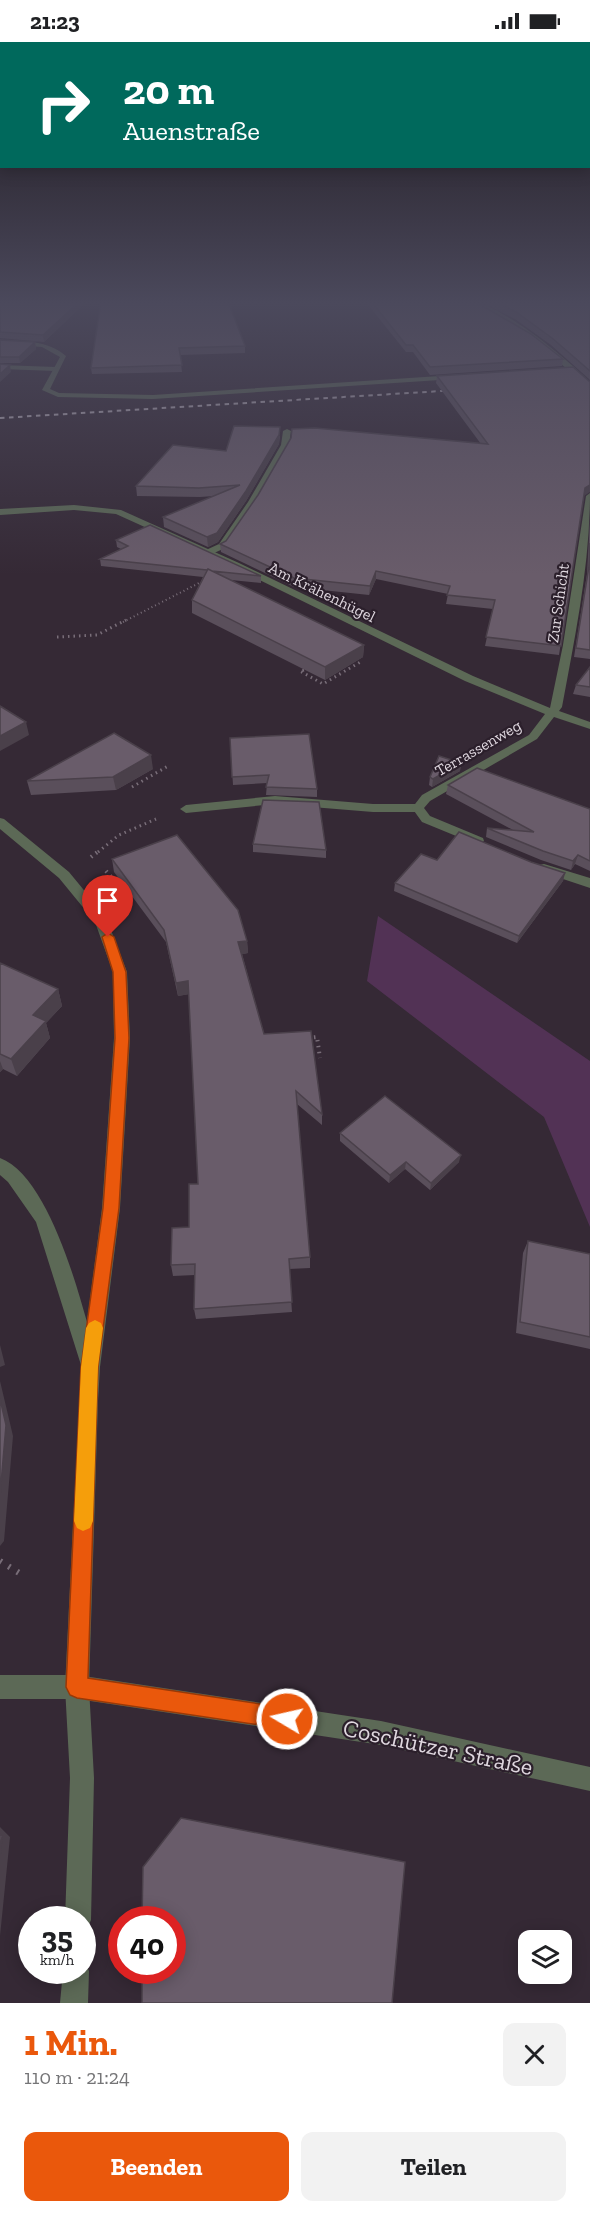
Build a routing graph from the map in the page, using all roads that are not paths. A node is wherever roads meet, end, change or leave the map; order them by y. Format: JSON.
{"nodes":[{"id":1,"x":52,"y":393,"type":"edge"},
{"id":2,"x":220,"y":393,"type":"edge"},
{"id":3,"x":287,"y":431,"type":"dead end"},
{"id":4,"x":590,"y":496,"type":"edge"},
{"id":5,"x":0,"y":513,"type":"edge"},
{"id":6,"x":209,"y":552,"type":"junction"},
{"id":7,"x":552,"y":714,"type":"junction"},
{"id":8,"x":590,"y":726,"type":"edge"},
{"id":9,"x":418,"y":808,"type":"junction"},
{"id":10,"x":186,"y":809,"type":"dead end"},
{"id":11,"x":0,"y":822,"type":"edge"},
{"id":12,"x":493,"y":848,"type":"edge"},
{"id":13,"x":535,"y":865,"type":"edge"},
{"id":14,"x":590,"y":883,"type":"edge"},
{"id":15,"x":0,"y":1165,"type":"edge"},
{"id":16,"x":90,"y":1367,"type":"junction"},
{"id":17,"x":0,"y":1687,"type":"edge"},
{"id":18,"x":77,"y":1687,"type":"junction"},
{"id":19,"x":590,"y":1779,"type":"edge"},
{"id":20,"x":78,"y":1906,"type":"edge"},
{"id":21,"x":76,"y":1984,"type":"edge"},
{"id":22,"x":75,"y":2003,"type":"edge"}],
"edges":[{"from":1,"to":2,"type":"street"},
{"from":3,"to":6,"type":"street"},
{"from":4,"to":7,"type":"street","name":"Zur Schicht"},
{"from":5,"to":6,"type":"street","name":"Am Krähenhügel"},
{"from":6,"to":7,"type":"street","name":"Am Krähenhügel"},
{"from":7,"to":8,"type":"street","name":"Am Krähenhügel"},
{"from":7,"to":9,"type":"street","name":"Terrassenweg"},
{"from":9,"to":10,"type":"street"},
{"from":9,"to":12,"type":"street"},
{"from":11,"to":16,"type":"street"},
{"from":13,"to":14,"type":"street"},
{"from":15,"to":16,"type":"street"},
{"from":16,"to":18,"type":"street"},
{"from":17,"to":18,"type":"street","name":"Coschützer Straße"},
{"from":18,"to":19,"type":"street","name":"Coschützer Straße"},
{"from":18,"to":20,"type":"street"},
{"from":21,"to":22,"type":"street"}]}
